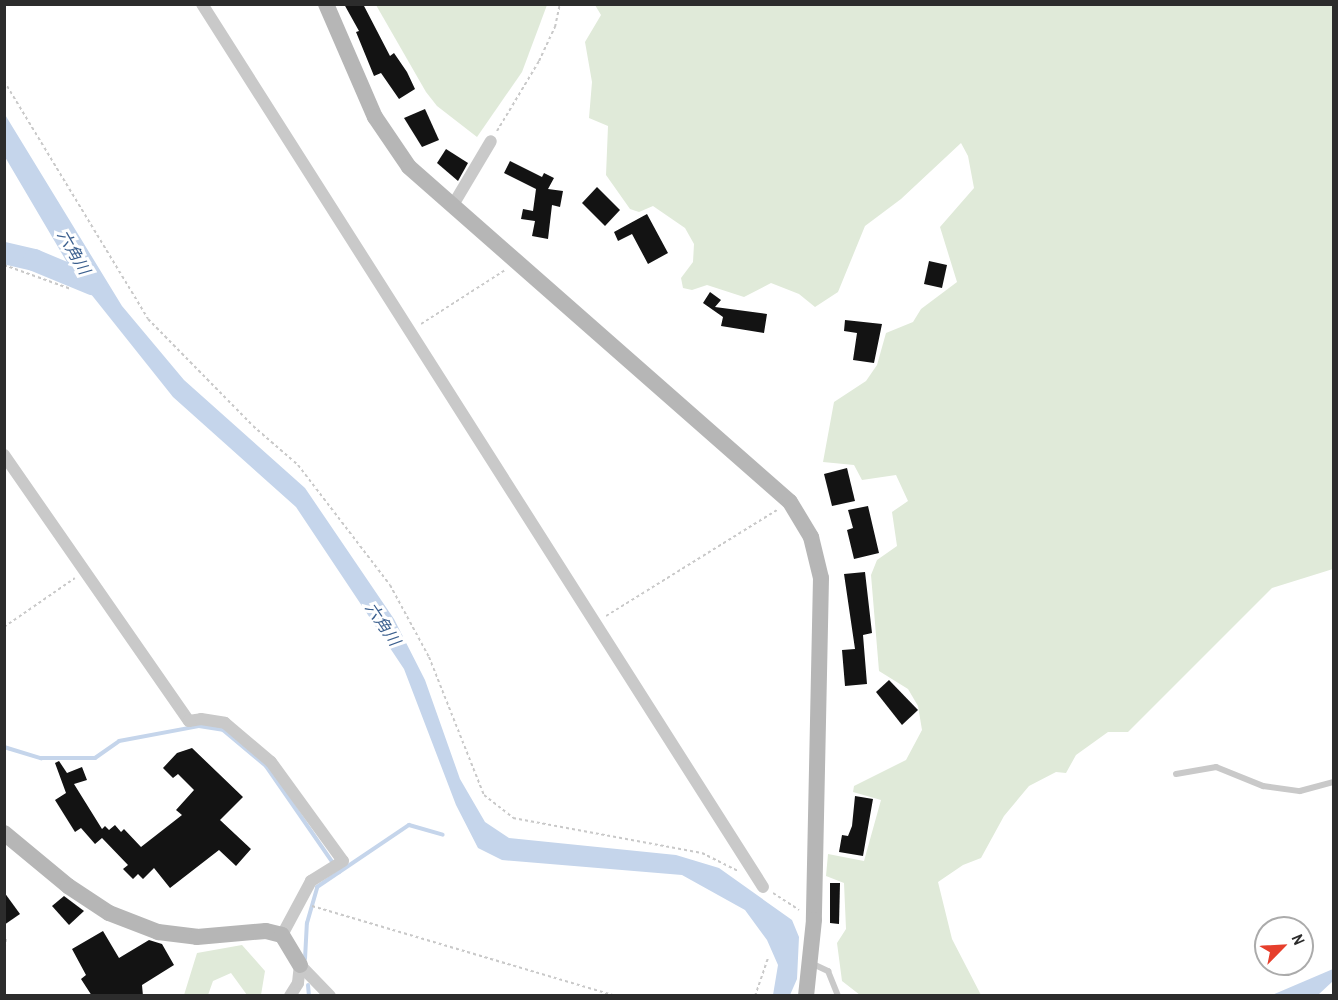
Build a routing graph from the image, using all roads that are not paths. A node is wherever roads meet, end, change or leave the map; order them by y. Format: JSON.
{"nodes":[{"id":1,"x":202,"y":4,"type":"edge"},
{"id":2,"x":326,"y":4,"type":"edge"},
{"id":3,"x":491,"y":141,"type":"road end"},
{"id":4,"x":453,"y":206,"type":"junction"},
{"id":5,"x":4,"y":455,"type":"edge"},
{"id":6,"x":1176,"y":774,"type":"dead end"},
{"id":7,"x":1334,"y":782,"type":"edge"},
{"id":8,"x":4,"y":833,"type":"edge"},
{"id":9,"x":763,"y":887,"type":"road end"},
{"id":10,"x":282,"y":935,"type":"junction"},
{"id":11,"x":813,"y":964,"type":"junction"},
{"id":12,"x":300,"y":965,"type":"junction"},
{"id":13,"x":290,"y":996,"type":"edge"},
{"id":14,"x":330,"y":996,"type":"edge"},
{"id":15,"x":806,"y":996,"type":"edge"},
{"id":16,"x":838,"y":996,"type":"edge"}],
"edges":[{"from":1,"to":9,"type":"street"},
{"from":2,"to":4,"type":"street"},
{"from":3,"to":4,"type":"street"},
{"from":4,"to":11,"type":"street"},
{"from":5,"to":10,"type":"street"},
{"from":6,"to":7,"type":"lane"},
{"from":8,"to":10,"type":"street"},
{"from":10,"to":12,"type":"street"},
{"from":11,"to":15,"type":"street"},
{"from":11,"to":16,"type":"lane"},
{"from":12,"to":13,"type":"street"},
{"from":12,"to":14,"type":"street"}]}
